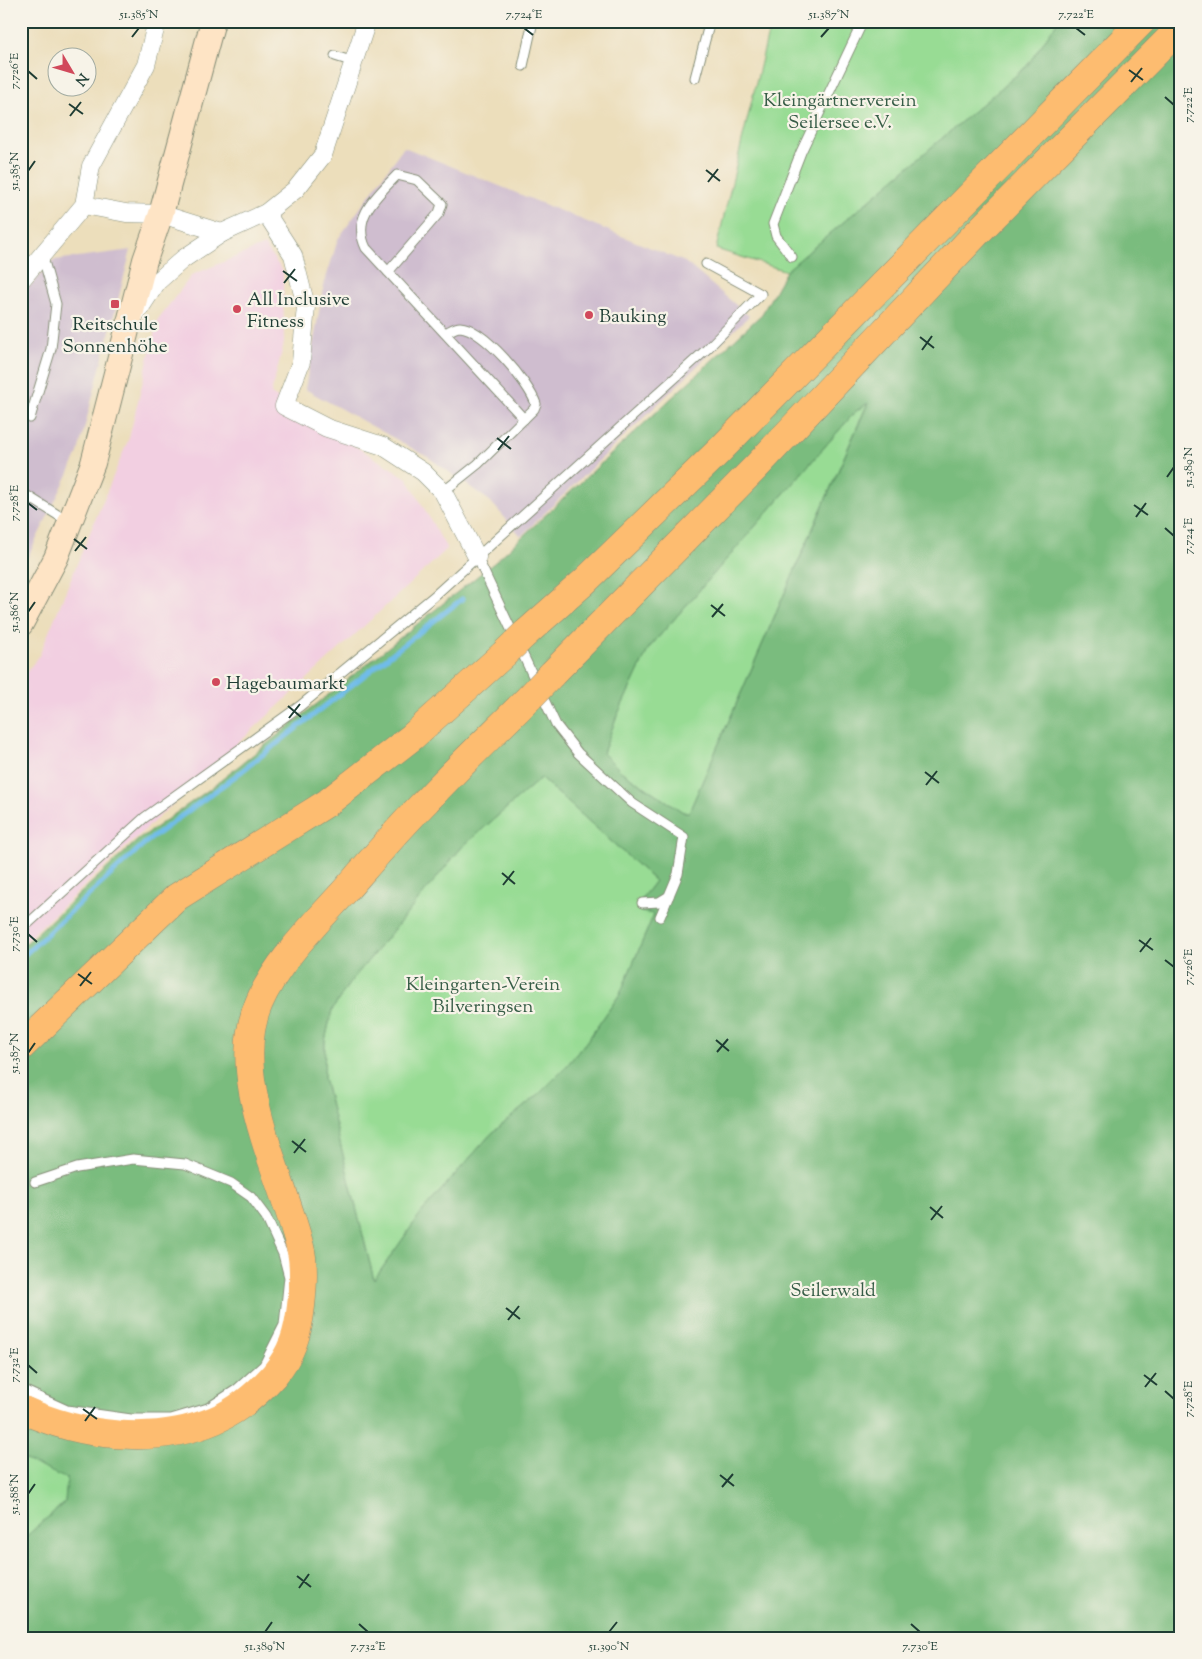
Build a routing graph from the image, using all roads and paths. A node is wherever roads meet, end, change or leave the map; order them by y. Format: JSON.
{"nodes":[{"id":1,"x":157,"y":21,"type":"edge"},
{"id":2,"x":213,"y":21,"type":"edge"},
{"id":3,"x":368,"y":21,"type":"edge"},
{"id":4,"x":533,"y":21,"type":"edge"},
{"id":5,"x":710,"y":21,"type":"edge"},
{"id":6,"x":863,"y":21,"type":"edge"},
{"id":7,"x":1142,"y":21,"type":"edge"},
{"id":8,"x":1181,"y":27,"type":"edge"},
{"id":9,"x":335,"y":56,"type":"dead end"},
{"id":10,"x":354,"y":62,"type":"junction"},
{"id":11,"x":523,"y":66,"type":"dead end"},
{"id":12,"x":695,"y":78,"type":"dead end"},
{"id":13,"x":84,"y":205,"type":"junction"},
{"id":14,"x":161,"y":214,"type":"junction"},
{"id":15,"x":266,"y":214,"type":"junction"},
{"id":16,"x":222,"y":233,"type":"junction"},
{"id":17,"x":41,"y":254,"type":"junction"},
{"id":18,"x":792,"y":257,"type":"dead end"},
{"id":19,"x":706,"y":264,"type":"dead end"},
{"id":20,"x":388,"y":272,"type":"junction"},
{"id":21,"x":23,"y":274,"type":"edge"},
{"id":22,"x":128,"y":327,"type":"junction"},
{"id":23,"x":446,"y":333,"type":"junction"},
{"id":24,"x":30,"y":418,"type":"dead end"},
{"id":25,"x":524,"y":419,"type":"junction"},
{"id":26,"x":21,"y":492,"type":"edge"},
{"id":27,"x":443,"y":492,"type":"junction"},
{"id":28,"x":70,"y":522,"type":"junction"},
{"id":29,"x":477,"y":557,"type":"junction"},
{"id":30,"x":21,"y":624,"type":"edge"},
{"id":31,"x":669,"y":896,"type":"junction"},
{"id":32,"x":642,"y":903,"type":"dead end"},
{"id":33,"x":660,"y":917,"type":"dead end"},
{"id":34,"x":21,"y":930,"type":"edge"},
{"id":35,"x":21,"y":1048,"type":"edge"},
{"id":36,"x":35,"y":1182,"type":"dead end"},
{"id":37,"x":21,"y":1389,"type":"edge"},
{"id":38,"x":21,"y":1409,"type":"edge"}],
"edges":[{"from":1,"to":13,"type":"street"},
{"from":2,"to":14,"type":"main road"},
{"from":3,"to":10,"type":"street"},
{"from":4,"to":11,"type":"lane"},
{"from":5,"to":12,"type":"lane"},
{"from":6,"to":18,"type":"lane"},
{"from":7,"to":35,"type":"highway","bridge":true},
{"from":8,"to":38,"type":"highway","bridge":true},
{"from":9,"to":10,"type":"lane"},
{"from":10,"to":15,"type":"street"},
{"from":13,"to":14,"type":"street"},
{"from":13,"to":17,"type":"street"},
{"from":14,"to":16,"type":"street"},
{"from":14,"to":22,"type":"main road"},
{"from":15,"to":16,"type":"street"},
{"from":15,"to":27,"type":"street"},
{"from":16,"to":22,"type":"street"},
{"from":17,"to":21,"type":"street"},
{"from":17,"to":24,"type":"lane"},
{"from":19,"to":29,"type":"lane"},
{"from":20,"to":20,"type":"lane"},
{"from":20,"to":23,"type":"lane"},
{"from":22,"to":28,"type":"main road"},
{"from":23,"to":25,"type":"lane"},
{"from":23,"to":25,"type":"lane"},
{"from":25,"to":27,"type":"lane"},
{"from":26,"to":28,"type":"lane"},
{"from":27,"to":29,"type":"street"},
{"from":28,"to":30,"type":"main road"},
{"from":29,"to":31,"type":"lane"},
{"from":29,"to":34,"type":"lane"},
{"from":31,"to":32,"type":"lane"},
{"from":31,"to":33,"type":"lane"},
{"from":36,"to":37,"type":"lane"}]}
